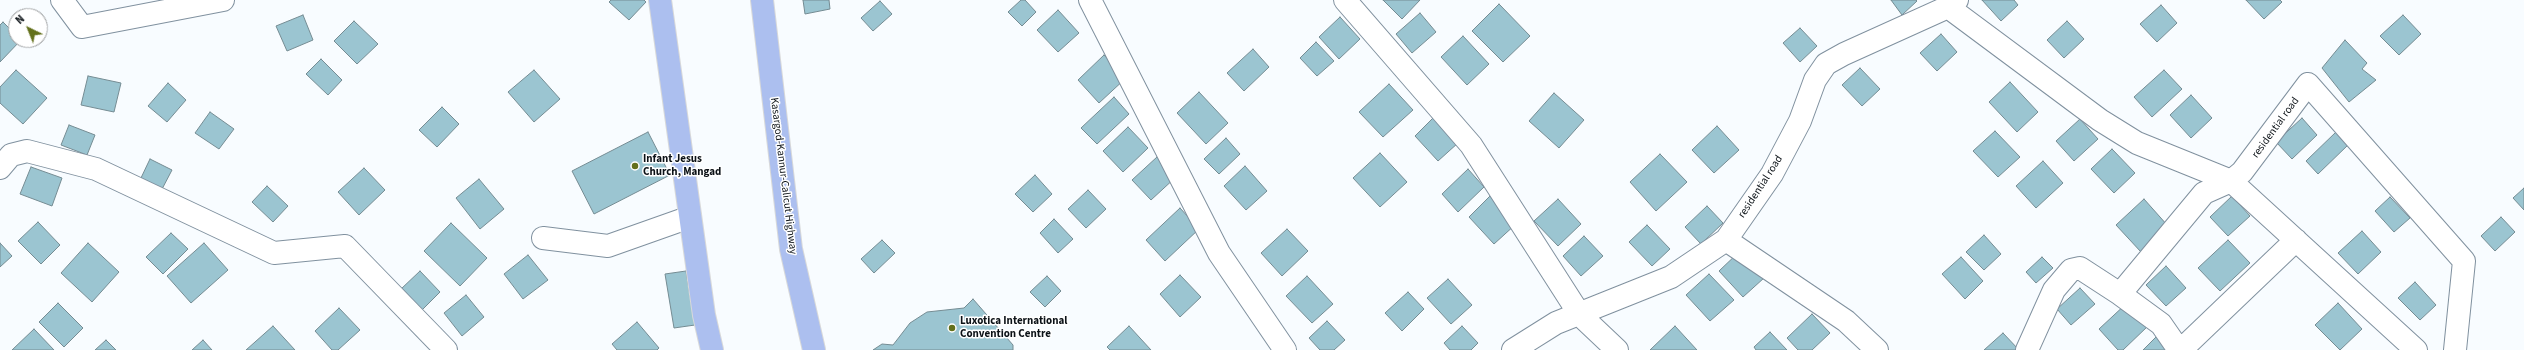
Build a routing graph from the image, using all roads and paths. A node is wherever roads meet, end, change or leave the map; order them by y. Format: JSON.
{"nodes":[{"id":1,"x":62,"y":0,"type":"edge"},
{"id":2,"x":223,"y":0,"type":"edge"},
{"id":3,"x":660,"y":0,"type":"edge"},
{"id":4,"x":762,"y":0,"type":"edge"},
{"id":5,"x":1090,"y":0,"type":"edge"},
{"id":6,"x":1345,"y":0,"type":"edge"},
{"id":7,"x":1953,"y":3,"type":"edge"},
{"id":8,"x":0,"y":168,"type":"edge"},
{"id":9,"x":2231,"y":181,"type":"junction"},
{"id":10,"x":690,"y":217,"type":"junction"},
{"id":11,"x":543,"y":238,"type":"dead end"},
{"id":12,"x":1726,"y":240,"type":"junction"},
{"id":13,"x":2296,"y":240,"type":"junction"},
{"id":14,"x":2120,"y":294,"type":"junction"},
{"id":15,"x":1580,"y":315,"type":"junction"},
{"id":16,"x":446,"y":350,"type":"edge"},
{"id":17,"x":712,"y":350,"type":"edge"},
{"id":18,"x":814,"y":350,"type":"edge"},
{"id":19,"x":1285,"y":350,"type":"edge"},
{"id":20,"x":1513,"y":350,"type":"edge"},
{"id":21,"x":1617,"y":350,"type":"edge"},
{"id":22,"x":1877,"y":350,"type":"edge"},
{"id":23,"x":2026,"y":350,"type":"edge"},
{"id":24,"x":2180,"y":350,"type":"edge"},
{"id":25,"x":2416,"y":350,"type":"edge"},
{"id":26,"x":2455,"y":350,"type":"edge"}],
"edges":[{"from":1,"to":2,"type":"street"},
{"from":3,"to":10,"type":"highway"},
{"from":4,"to":18,"type":"highway","name":"Kasargod-Kannur-Calicut Highway"},
{"from":5,"to":19,"type":"street"},
{"from":6,"to":15,"type":"street"},
{"from":7,"to":9,"type":"street"},
{"from":7,"to":12,"type":"street","name":"residential road"},
{"from":8,"to":16,"type":"street"},
{"from":9,"to":13,"type":"street"},
{"from":9,"to":14,"type":"street","name":"residential road"},
{"from":9,"to":26,"type":"street","name":"residential road"},
{"from":10,"to":11,"type":"street"},
{"from":10,"to":17,"type":"highway"},
{"from":12,"to":15,"type":"street"},
{"from":12,"to":22,"type":"street"},
{"from":13,"to":24,"type":"street"},
{"from":13,"to":25,"type":"street"},
{"from":14,"to":23,"type":"street"},
{"from":14,"to":24,"type":"street"},
{"from":15,"to":20,"type":"street"},
{"from":15,"to":21,"type":"street"}]}
